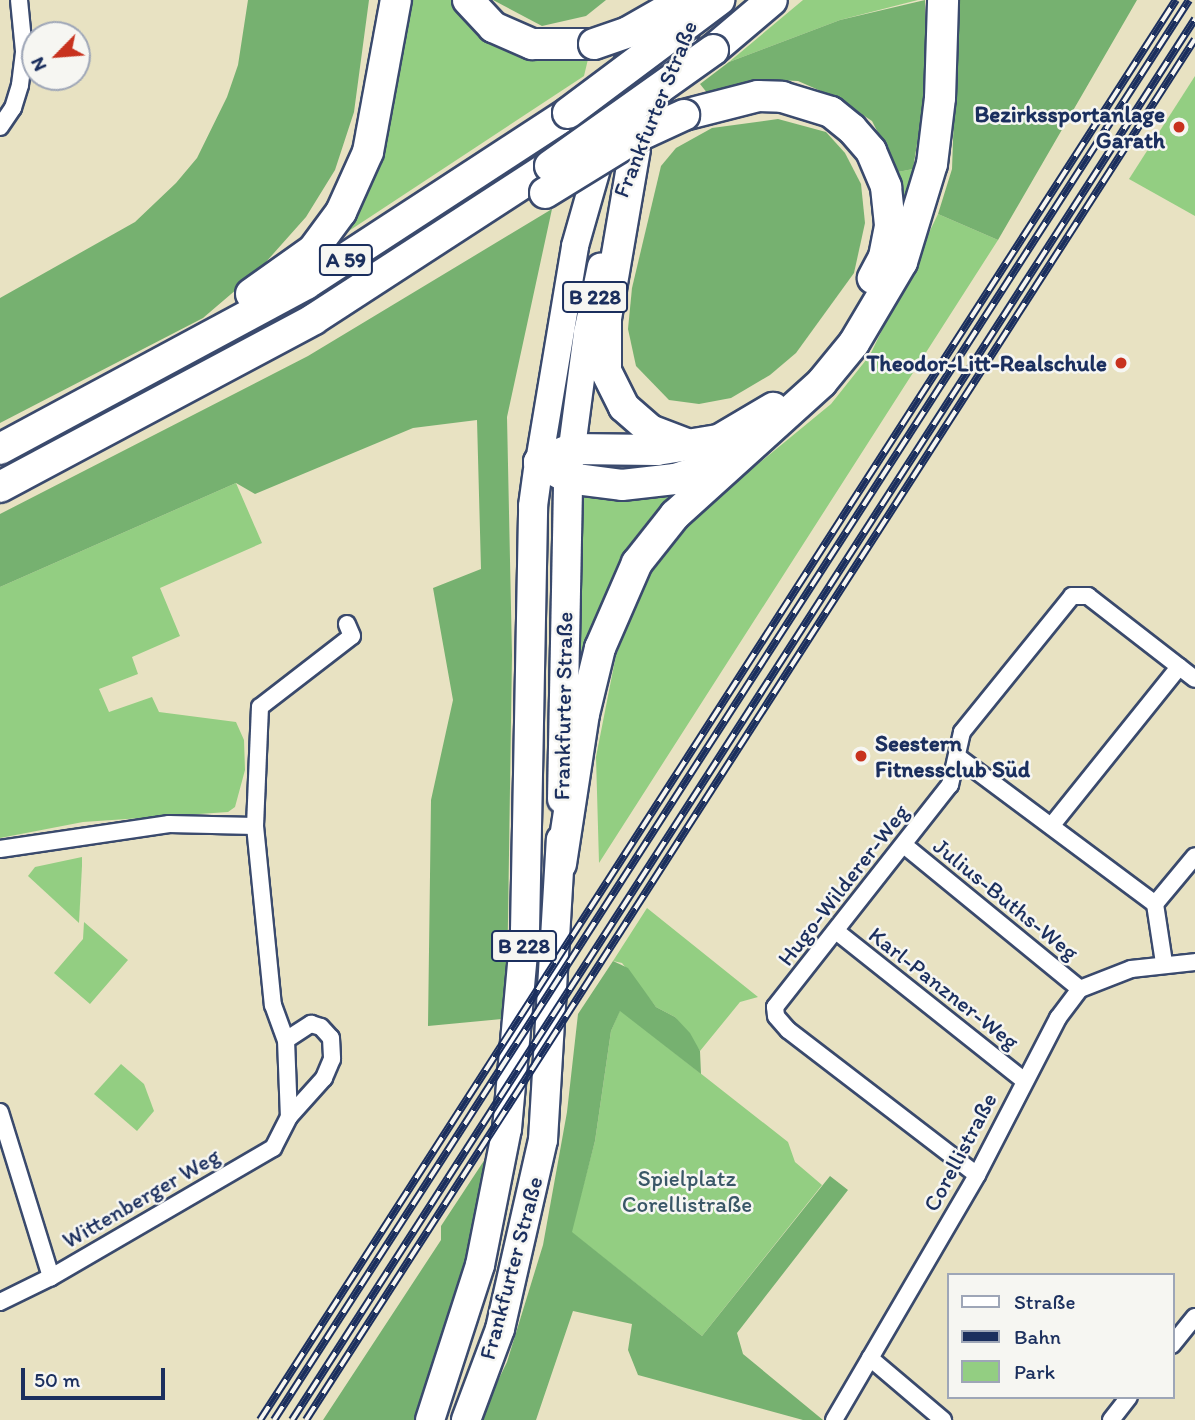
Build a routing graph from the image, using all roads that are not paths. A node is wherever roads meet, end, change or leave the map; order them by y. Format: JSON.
{"nodes":[{"id":1,"x":19,"y":0,"type":"edge"},
{"id":2,"x":396,"y":0,"type":"edge"},
{"id":3,"x":468,"y":0,"type":"edge"},
{"id":4,"x":654,"y":0,"type":"edge"},
{"id":5,"x":684,"y":0,"type":"edge"},
{"id":6,"x":698,"y":0,"type":"edge"},
{"id":7,"x":719,"y":0,"type":"edge"},
{"id":8,"x":772,"y":0,"type":"edge"},
{"id":9,"x":943,"y":0,"type":"edge"},
{"id":10,"x":0,"y":127,"type":"edge"},
{"id":11,"x":635,"y":149,"type":"junction"},
{"id":12,"x":547,"y":179,"type":"junction"},
{"id":13,"x":115,"y":391,"type":"junction"},
{"id":14,"x":691,"y":446,"type":"junction"},
{"id":15,"x":0,"y":449,"type":"edge"},
{"id":16,"x":734,"y":459,"type":"junction"},
{"id":17,"x":539,"y":462,"type":"junction"},
{"id":18,"x":570,"y":464,"type":"junction"},
{"id":19,"x":0,"y":487,"type":"edge"},
{"id":20,"x":347,"y":624,"type":"dead end"},
{"id":21,"x":1179,"y":667,"type":"junction"},
{"id":22,"x":1195,"y":679,"type":"edge"},
{"id":23,"x":958,"y":757,"type":"junction"},
{"id":24,"x":1052,"y":825,"type":"junction"},
{"id":25,"x":255,"y":826,"type":"junction"},
{"id":26,"x":904,"y":845,"type":"junction"},
{"id":27,"x":0,"y":849,"type":"edge"},
{"id":28,"x":1195,"y":856,"type":"edge"},
{"id":29,"x":561,"y":864,"type":"junction"},
{"id":30,"x":1155,"y":904,"type":"junction"},
{"id":31,"x":836,"y":931,"type":"junction"},
{"id":32,"x":1164,"y":962,"type":"junction"},
{"id":33,"x":1195,"y":962,"type":"edge"},
{"id":34,"x":1080,"y":989,"type":"junction"},
{"id":35,"x":286,"y":1040,"type":"junction"},
{"id":36,"x":1023,"y":1080,"type":"junction"},
{"id":37,"x":0,"y":1112,"type":"edge"},
{"id":38,"x":289,"y":1117,"type":"junction"},
{"id":39,"x":977,"y":1175,"type":"junction"},
{"id":40,"x":51,"y":1277,"type":"junction"},
{"id":41,"x":0,"y":1302,"type":"edge"},
{"id":42,"x":1195,"y":1317,"type":"edge"},
{"id":43,"x":1174,"y":1343,"type":"edge"},
{"id":44,"x":870,"y":1358,"type":"junction"},
{"id":45,"x":1127,"y":1399,"type":"edge"},
{"id":46,"x":430,"y":1420,"type":"edge"},
{"id":47,"x":466,"y":1420,"type":"edge"},
{"id":48,"x":834,"y":1420,"type":"edge"},
{"id":49,"x":943,"y":1420,"type":"edge"},
{"id":50,"x":1111,"y":1420,"type":"edge"}],
"edges":[{"from":1,"to":10,"type":"street"},
{"from":2,"to":13,"type":"highway"},
{"from":3,"to":5,"type":"highway","bridge":true},
{"from":4,"to":17,"type":"main road","name":"Frankfurter Straße","number":"B 228"},
{"from":6,"to":11,"type":"main road","name":"Frankfurter Straße","number":"B 228"},
{"from":7,"to":13,"type":"highway","number":"A 59","bridge":true},
{"from":8,"to":12,"type":"highway","bridge":true},
{"from":9,"to":16,"type":"highway"},
{"from":11,"to":14,"type":"highway"},
{"from":11,"to":18,"type":"main road","name":"Frankfurter Straße","number":"B 228"},
{"from":12,"to":14,"type":"highway","bridge":true},
{"from":12,"to":19,"type":"highway","number":"A 59"},
{"from":13,"to":15,"type":"highway","number":"A 59"},
{"from":14,"to":18,"type":"highway"},
{"from":16,"to":18,"type":"highway"},
{"from":16,"to":29,"type":"highway"},
{"from":17,"to":18,"type":"highway"},
{"from":17,"to":46,"type":"highway","name":"Frankfurter Straße","number":"B 228"},
{"from":18,"to":29,"type":"highway","name":"Frankfurter Straße","number":"B 228"},
{"from":20,"to":25,"type":"street","name":"Wittenberger Weg"},
{"from":21,"to":22,"type":"street","name":"Hugo-Wilderer-Weg"},
{"from":21,"to":23,"type":"street","name":"Hugo-Wilderer-Weg"},
{"from":21,"to":24,"type":"street"},
{"from":23,"to":24,"type":"street"},
{"from":23,"to":26,"type":"street","name":"Hugo-Wilderer-Weg"},
{"from":24,"to":30,"type":"street"},
{"from":25,"to":27,"type":"street"},
{"from":25,"to":35,"type":"street","name":"Wittenberger Weg"},
{"from":26,"to":31,"type":"street","name":"Hugo-Wilderer-Weg"},
{"from":26,"to":34,"type":"street","name":"Julius-Buths-Weg"},
{"from":28,"to":30,"type":"street"},
{"from":29,"to":47,"type":"highway","name":"Frankfurter Straße","number":"B 228"},
{"from":30,"to":32,"type":"street"},
{"from":31,"to":36,"type":"street","name":"Karl-Panzner-Weg"},
{"from":31,"to":39,"type":"street","name":"Hugo-Wilderer-Weg"},
{"from":32,"to":33,"type":"street"},
{"from":32,"to":34,"type":"street"},
{"from":34,"to":36,"type":"street","name":"Corellistraße"},
{"from":35,"to":38,"type":"street","name":"Wittenberger Weg"},
{"from":35,"to":38,"type":"street","name":"Wittenberger Weg"},
{"from":36,"to":39,"type":"street","name":"Corellistraße"},
{"from":37,"to":40,"type":"street"},
{"from":38,"to":40,"type":"street","name":"Wittenberger Weg"},
{"from":39,"to":44,"type":"street","name":"Corellistraße"},
{"from":40,"to":41,"type":"street","name":"Wittenberger Weg"},
{"from":42,"to":43,"type":"street"},
{"from":44,"to":48,"type":"street","name":"Corellistraße"},
{"from":44,"to":49,"type":"street"},
{"from":45,"to":50,"type":"street"}]}
